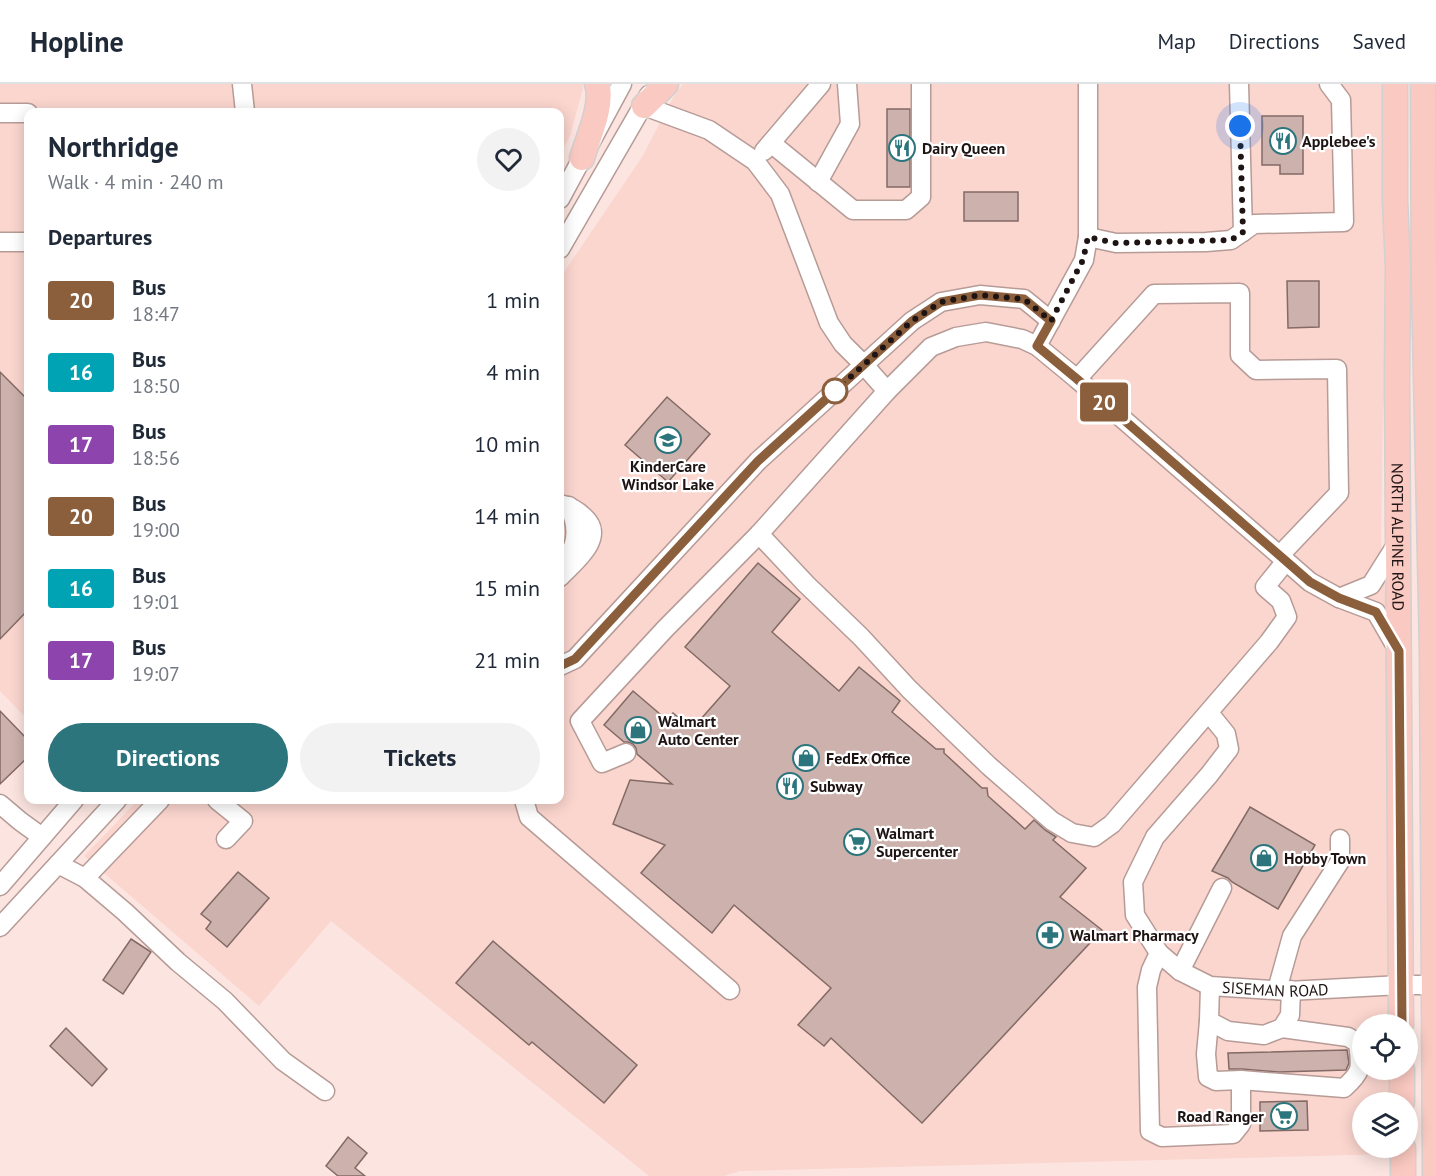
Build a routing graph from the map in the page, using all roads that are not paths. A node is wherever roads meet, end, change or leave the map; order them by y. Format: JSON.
{"nodes":[{"id":1,"x":242,"y":84,"type":"edge"},
{"id":2,"x":597,"y":84,"type":"edge"},
{"id":3,"x":622,"y":84,"type":"edge"},
{"id":4,"x":655,"y":84,"type":"edge"},
{"id":5,"x":666,"y":84,"type":"edge"},
{"id":6,"x":821,"y":84,"type":"edge"},
{"id":7,"x":847,"y":84,"type":"edge"},
{"id":8,"x":921,"y":84,"type":"edge"},
{"id":9,"x":1088,"y":84,"type":"edge"},
{"id":10,"x":1239,"y":84,"type":"edge"},
{"id":11,"x":1329,"y":84,"type":"edge"},
{"id":12,"x":1394,"y":86,"type":"edge"},
{"id":13,"x":1425,"y":90,"type":"edge"},
{"id":14,"x":644,"y":106,"type":"junction"},
{"id":15,"x":245,"y":108,"type":"edge"},
{"id":16,"x":0,"y":113,"type":"edge"},
{"id":17,"x":24,"y":113,"type":"edge"},
{"id":18,"x":771,"y":143,"type":"junction"},
{"id":19,"x":1430,"y":152,"type":"edge"},
{"id":20,"x":582,"y":158,"type":"junction"},
{"id":21,"x":755,"y":161,"type":"junction"},
{"id":22,"x":818,"y":182,"type":"junction"},
{"id":23,"x":564,"y":192,"type":"edge"},
{"id":24,"x":1243,"y":232,"type":"junction"},
{"id":25,"x":1088,"y":237,"type":"junction"},
{"id":26,"x":0,"y":242,"type":"edge"},
{"id":27,"x":24,"y":242,"type":"edge"},
{"id":28,"x":564,"y":242,"type":"edge"},
{"id":29,"x":1424,"y":265,"type":"junction"},
{"id":30,"x":1398,"y":266,"type":"junction"},
{"id":31,"x":1051,"y":321,"type":"junction"},
{"id":32,"x":1037,"y":346,"type":"junction"},
{"id":33,"x":864,"y":365,"type":"junction"},
{"id":34,"x":1077,"y":379,"type":"junction"},
{"id":35,"x":887,"y":391,"type":"junction"},
{"id":36,"x":564,"y":505,"type":"edge"},
{"id":37,"x":759,"y":534,"type":"junction"},
{"id":38,"x":1398,"y":542,"type":"junction"},
{"id":39,"x":564,"y":558,"type":"edge"},
{"id":40,"x":1283,"y":558,"type":"junction"},
{"id":41,"x":564,"y":573,"type":"edge"},
{"id":42,"x":1339,"y":598,"type":"junction"},
{"id":43,"x":1399,"y":651,"type":"junction"},
{"id":44,"x":564,"y":664,"type":"edge"},
{"id":45,"x":1209,"y":713,"type":"junction"},
{"id":46,"x":626,"y":753,"type":"dead end"},
{"id":47,"x":0,"y":804,"type":"edge"},
{"id":48,"x":71,"y":804,"type":"edge"},
{"id":49,"x":113,"y":804,"type":"edge"},
{"id":50,"x":156,"y":804,"type":"edge"},
{"id":51,"x":222,"y":804,"type":"edge"},
{"id":52,"x":525,"y":804,"type":"edge"},
{"id":53,"x":42,"y":837,"type":"junction"},
{"id":54,"x":226,"y":839,"type":"dead end"},
{"id":55,"x":1340,"y":839,"type":"dead end"},
{"id":56,"x":58,"y":864,"type":"junction"},
{"id":57,"x":85,"y":878,"type":"junction"},
{"id":58,"x":0,"y":886,"type":"edge"},
{"id":59,"x":1222,"y":888,"type":"dead end"},
{"id":60,"x":0,"y":927,"type":"edge"},
{"id":61,"x":1159,"y":953,"type":"junction"},
{"id":62,"x":1180,"y":970,"type":"junction"},
{"id":63,"x":1401,"y":985,"type":"junction"},
{"id":64,"x":1435,"y":985,"type":"edge"},
{"id":65,"x":1210,"y":986,"type":"junction"},
{"id":66,"x":730,"y":990,"type":"dead end"},
{"id":67,"x":1284,"y":990,"type":"junction"},
{"id":68,"x":1401,"y":1014,"type":"edge"},
{"id":69,"x":1209,"y":1021,"type":"junction"},
{"id":70,"x":1282,"y":1028,"type":"junction"},
{"id":71,"x":1241,"y":1080,"type":"junction"},
{"id":72,"x":325,"y":1091,"type":"dead end"},
{"id":73,"x":1403,"y":1158,"type":"edge"},
{"id":74,"x":1403,"y":1176,"type":"edge"},
{"id":75,"x":1435,"y":1176,"type":"edge"}],
"edges":[{"from":1,"to":15,"type":"street"},
{"from":2,"to":20,"type":"main road"},
{"from":3,"to":20,"type":"street"},
{"from":4,"to":14,"type":"street"},
{"from":5,"to":14,"type":"main road"},
{"from":6,"to":18,"type":"street"},
{"from":7,"to":22,"type":"street"},
{"from":8,"to":22,"type":"street"},
{"from":9,"to":25,"type":"street"},
{"from":10,"to":24,"type":"street"},
{"from":11,"to":24,"type":"street"},
{"from":12,"to":30,"type":"main road","name":"NORTH ALPINE ROAD"},
{"from":13,"to":19,"type":"main road","name":"NORTH ALPINE ROAD"},
{"from":14,"to":21,"type":"street"},
{"from":14,"to":28,"type":"street"},
{"from":16,"to":17,"type":"street"},
{"from":18,"to":21,"type":"street"},
{"from":18,"to":22,"type":"street"},
{"from":19,"to":29,"type":"main road","name":"NORTH ALPINE ROAD"},
{"from":20,"to":23,"type":"street"},
{"from":21,"to":33,"type":"street"},
{"from":24,"to":25,"type":"street"},
{"from":25,"to":31,"type":"street"},
{"from":26,"to":27,"type":"street"},
{"from":29,"to":30,"type":"main road"},
{"from":29,"to":64,"type":"main road","name":"NORTH ALPINE ROAD"},
{"from":30,"to":38,"type":"main road","name":"NORTH ALPINE ROAD"},
{"from":31,"to":32,"type":"street"},
{"from":31,"to":33,"type":"street"},
{"from":32,"to":34,"type":"street"},
{"from":32,"to":35,"type":"street"},
{"from":33,"to":35,"type":"street"},
{"from":33,"to":44,"type":"street"},
{"from":34,"to":40,"type":"street"},
{"from":34,"to":40,"type":"street"},
{"from":35,"to":37,"type":"street"},
{"from":36,"to":39,"type":"street"},
{"from":36,"to":41,"type":"street"},
{"from":37,"to":45,"type":"street"},
{"from":37,"to":46,"type":"street"},
{"from":38,"to":42,"type":"street"},
{"from":38,"to":43,"type":"main road","name":"NORTH ALPINE ROAD"},
{"from":40,"to":42,"type":"street"},
{"from":40,"to":45,"type":"street"},
{"from":42,"to":43,"type":"street"},
{"from":43,"to":63,"type":"main road","name":"NORTH ALPINE ROAD"},
{"from":45,"to":61,"type":"street","name":"SISEMAN ROAD"},
{"from":47,"to":53,"type":"street"},
{"from":48,"to":53,"type":"street"},
{"from":49,"to":56,"type":"street"},
{"from":50,"to":57,"type":"street"},
{"from":51,"to":54,"type":"street"},
{"from":52,"to":66,"type":"street"},
{"from":53,"to":58,"type":"street"},
{"from":55,"to":67,"type":"street"},
{"from":56,"to":57,"type":"street"},
{"from":56,"to":60,"type":"street"},
{"from":57,"to":72,"type":"street"},
{"from":59,"to":62,"type":"street"},
{"from":61,"to":62,"type":"street","name":"SISEMAN ROAD"},
{"from":61,"to":71,"type":"street"},
{"from":62,"to":65,"type":"street","name":"SISEMAN ROAD"},
{"from":63,"to":64,"type":"street","name":"SISEMAN ROAD"},
{"from":63,"to":67,"type":"street","name":"SISEMAN ROAD"},
{"from":63,"to":68,"type":"main road","name":"NORTH ALPINE ROAD"},
{"from":64,"to":75,"type":"main road","name":"NORTH ALPINE ROAD"},
{"from":65,"to":67,"type":"street","name":"SISEMAN ROAD"},
{"from":65,"to":69,"type":"street"},
{"from":67,"to":70,"type":"street"},
{"from":69,"to":70,"type":"street"},
{"from":69,"to":71,"type":"street"},
{"from":70,"to":71,"type":"street"},
{"from":73,"to":74,"type":"main road"}]}
